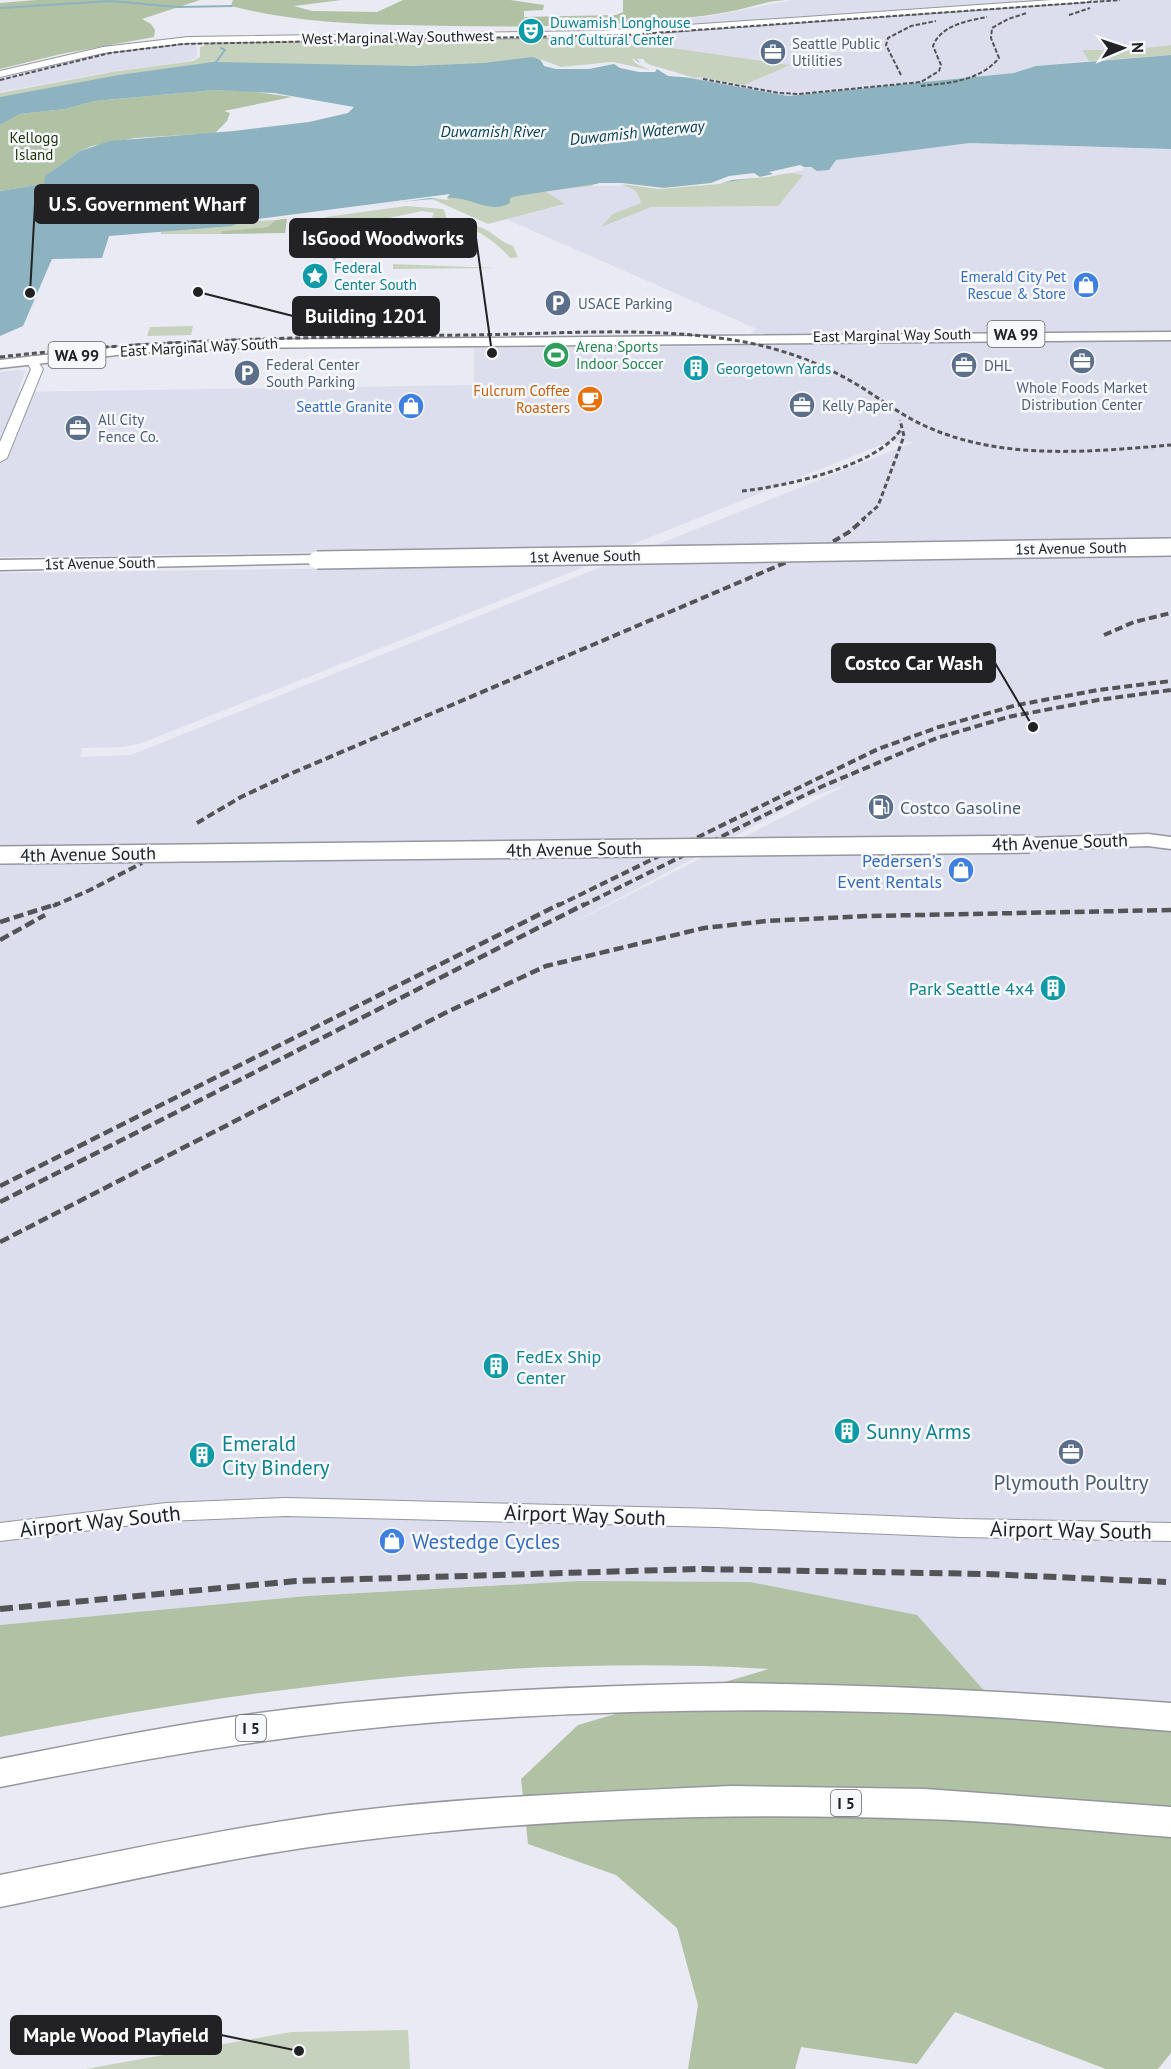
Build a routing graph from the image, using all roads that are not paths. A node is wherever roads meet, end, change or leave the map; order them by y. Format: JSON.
{"nodes":[{"id":1,"x":1087,"y":0,"type":"edge"},
{"id":2,"x":0,"y":74,"type":"edge"},
{"id":3,"x":1171,"y":334,"type":"edge"},
{"id":4,"x":31,"y":360,"type":"junction"},
{"id":5,"x":0,"y":364,"type":"edge"},
{"id":6,"x":0,"y":458,"type":"edge"},
{"id":7,"x":1171,"y":546,"type":"edge"},
{"id":8,"x":0,"y":565,"type":"edge"},
{"id":9,"x":1171,"y":834,"type":"edge"},
{"id":10,"x":1149,"y":840,"type":"junction"},
{"id":11,"x":1171,"y":843,"type":"edge"},
{"id":12,"x":0,"y":855,"type":"edge"},
{"id":13,"x":0,"y":1532,"type":"edge"},
{"id":14,"x":1171,"y":1532,"type":"edge"},
{"id":15,"x":1171,"y":1717,"type":"edge"},
{"id":16,"x":0,"y":1773,"type":"edge"},
{"id":17,"x":1171,"y":1821,"type":"edge"},
{"id":18,"x":0,"y":1891,"type":"edge"}],
"edges":[{"from":1,"to":2,"type":"main road","name":"West Marginal Way Southwest"},
{"from":3,"to":4,"type":"highway","name":"East Marginal Way South","number":"WA 99"},
{"from":4,"to":5,"type":"highway","name":"East Marginal Way South","number":"WA 99"},
{"from":4,"to":6,"type":"main road"},
{"from":7,"to":8,"type":"main road","name":"1st Avenue South","bridge":true},
{"from":9,"to":10,"type":"main road","name":"4th Avenue South"},
{"from":10,"to":11,"type":"main road","name":"4th Avenue South"},
{"from":10,"to":12,"type":"main road","name":"4th Avenue South","bridge":true},
{"from":13,"to":14,"type":"main road","name":"Airport Way South"},
{"from":15,"to":16,"type":"highway","number":"I 5"},
{"from":17,"to":18,"type":"highway","number":"I 5"}]}
